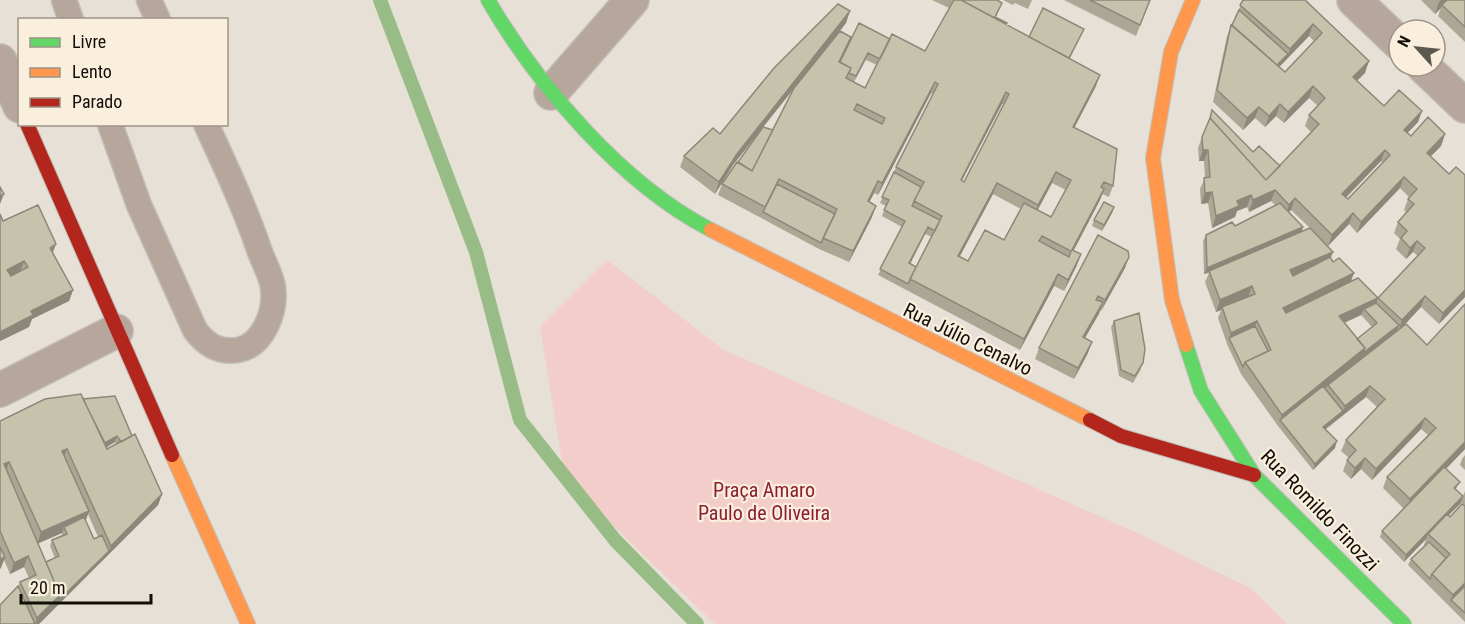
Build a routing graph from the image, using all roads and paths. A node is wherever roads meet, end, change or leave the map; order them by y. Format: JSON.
{"nodes":[{"id":1,"x":64,"y":0,"type":"edge"},
{"id":2,"x":148,"y":0,"type":"edge"},
{"id":3,"x":488,"y":0,"type":"edge"},
{"id":4,"x":632,"y":0,"type":"edge"},
{"id":5,"x":1193,"y":0,"type":"edge"},
{"id":6,"x":1354,"y":0,"type":"edge"},
{"id":7,"x":70,"y":18,"type":"edge"},
{"id":8,"x":157,"y":18,"type":"edge"},
{"id":9,"x":1387,"y":32,"type":"edge"},
{"id":10,"x":0,"y":61,"type":"edge"},
{"id":11,"x":1436,"y":78,"type":"edge"},
{"id":12,"x":551,"y":93,"type":"junction"},
{"id":13,"x":18,"y":102,"type":"edge"},
{"id":14,"x":1465,"y":106,"type":"edge"},
{"id":15,"x":28,"y":126,"type":"edge"},
{"id":16,"x":111,"y":126,"type":"edge"},
{"id":17,"x":207,"y":126,"type":"edge"},
{"id":18,"x":116,"y":331,"type":"junction"},
{"id":19,"x":0,"y":390,"type":"edge"},
{"id":20,"x":1254,"y":475,"type":"junction"},
{"id":21,"x":248,"y":624,"type":"edge"},
{"id":22,"x":1404,"y":624,"type":"edge"}],
"edges":[{"from":1,"to":7,"type":"lane"},
{"from":2,"to":8,"type":"lane"},
{"from":3,"to":12,"type":"street","name":"Rua Júlio Cenalvo"},
{"from":4,"to":12,"type":"street"},
{"from":5,"to":20,"type":"street","name":"Rua Romildo Finozzi"},
{"from":6,"to":9,"type":"street"},
{"from":10,"to":13,"type":"street"},
{"from":11,"to":14,"type":"street"},
{"from":12,"to":20,"type":"street","name":"Rua Júlio Cenalvo"},
{"from":15,"to":18,"type":"street"},
{"from":16,"to":17,"type":"lane"},
{"from":18,"to":19,"type":"street"},
{"from":18,"to":21,"type":"street"},
{"from":20,"to":22,"type":"street","name":"Rua Romildo Finozzi"}]}
